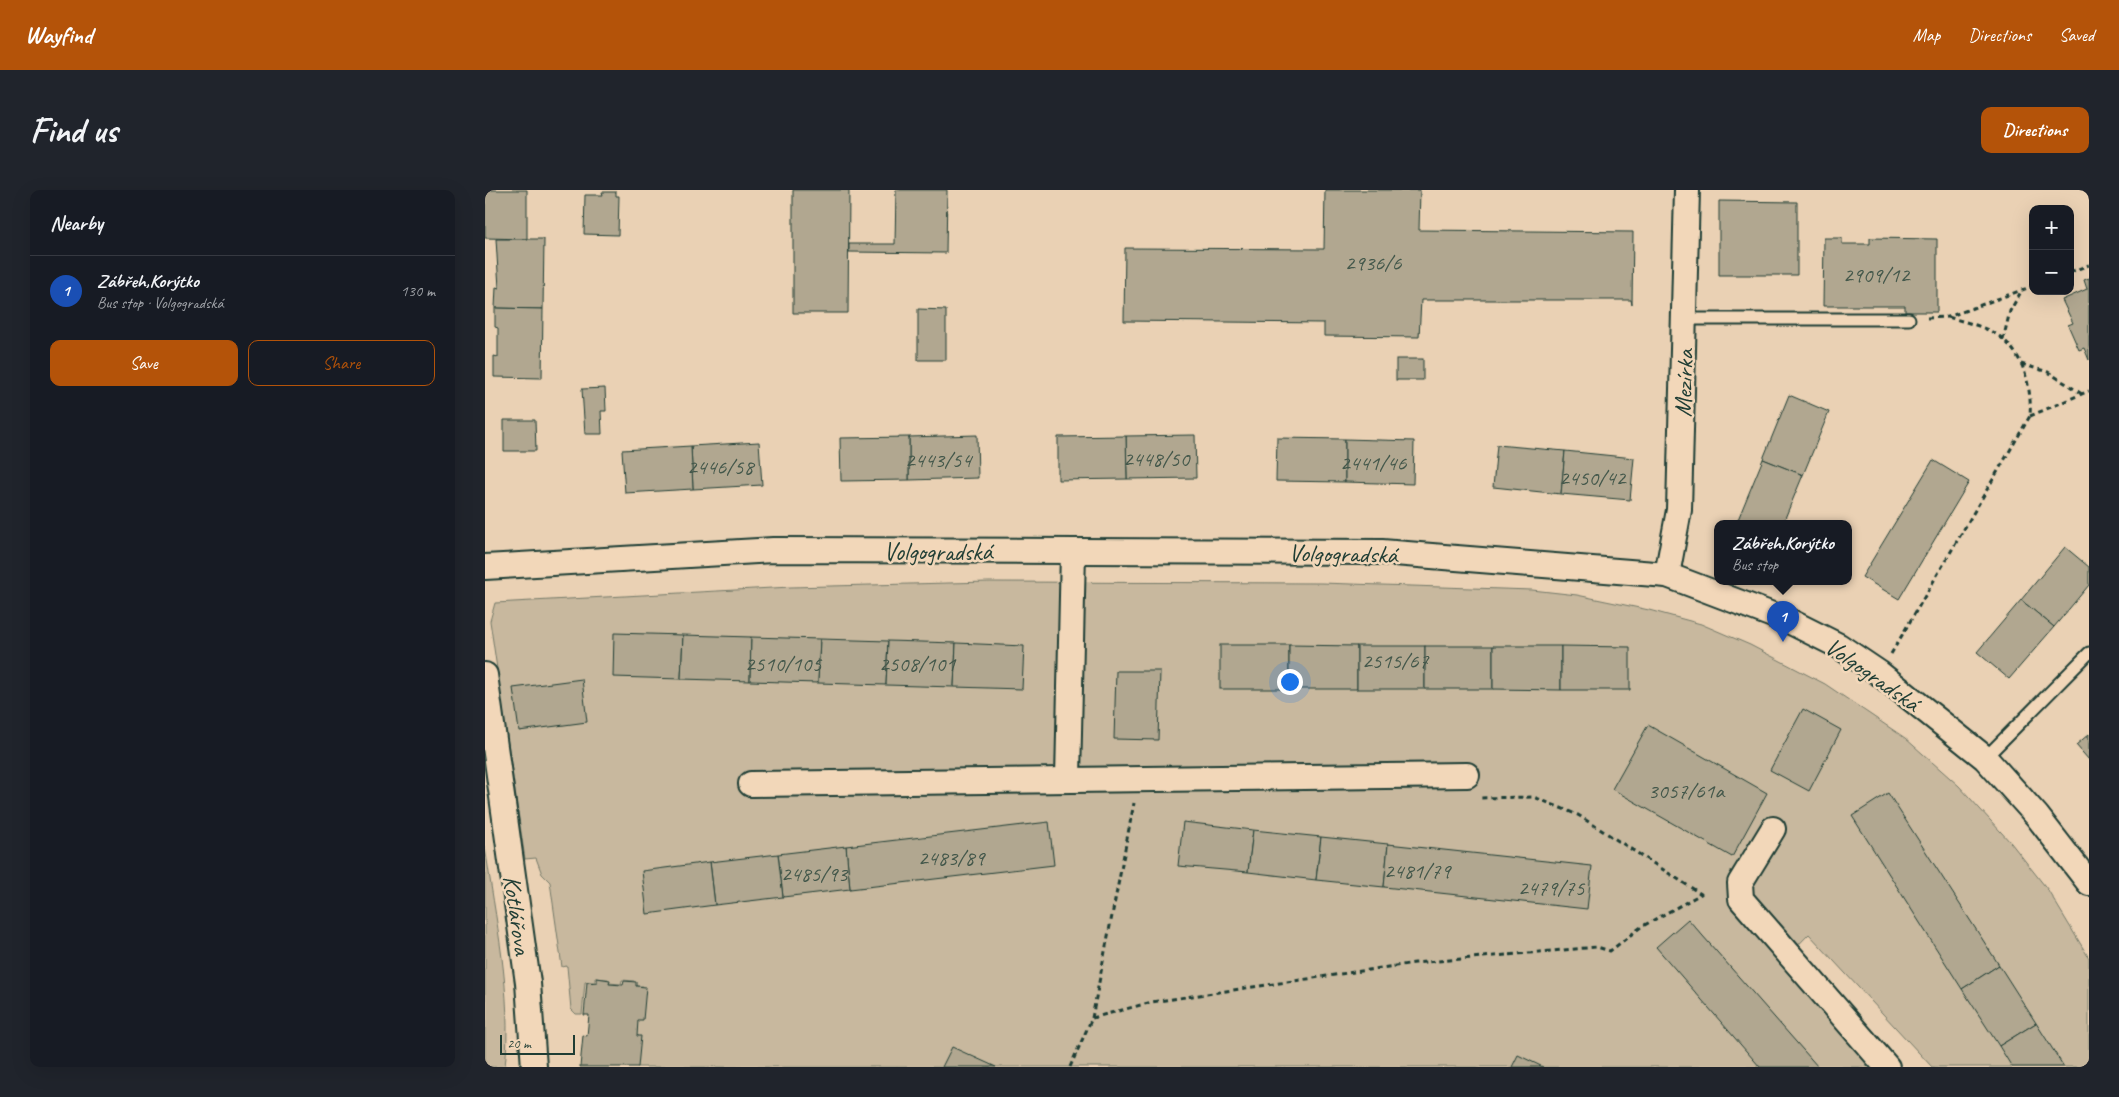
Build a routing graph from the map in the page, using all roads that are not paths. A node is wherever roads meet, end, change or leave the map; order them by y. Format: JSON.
{"nodes":[{"id":1,"x":1687,"y":190,"type":"edge"},
{"id":2,"x":1684,"y":319,"type":"junction"},
{"id":3,"x":1909,"y":319,"type":"road end"},
{"id":4,"x":1073,"y":551,"type":"junction"},
{"id":5,"x":485,"y":567,"type":"edge"},
{"id":6,"x":1667,"y":575,"type":"junction"},
{"id":7,"x":2089,"y":653,"type":"edge"},
{"id":8,"x":485,"y":675,"type":"edge"},
{"id":9,"x":1985,"y":758,"type":"junction"},
{"id":10,"x":1467,"y":775,"type":"dead end"},
{"id":11,"x":1068,"y":778,"type":"junction"},
{"id":12,"x":751,"y":784,"type":"dead end"},
{"id":13,"x":1773,"y":829,"type":"dead end"},
{"id":14,"x":2089,"y":883,"type":"edge"},
{"id":15,"x":534,"y":1067,"type":"edge"},
{"id":16,"x":1887,"y":1067,"type":"edge"}],
"edges":[{"from":1,"to":2,"type":"street","name":"Mezírka"},
{"from":2,"to":3,"type":"lane"},
{"from":2,"to":6,"type":"street","name":"Mezírka"},
{"from":4,"to":5,"type":"street","name":"Volgogradská"},
{"from":4,"to":6,"type":"street","name":"Volgogradská"},
{"from":4,"to":11,"type":"street"},
{"from":6,"to":9,"type":"street","name":"Volgogradská"},
{"from":7,"to":9,"type":"lane"},
{"from":8,"to":15,"type":"street","name":"Kotlářova"},
{"from":9,"to":14,"type":"street","name":"Volgogradská"},
{"from":10,"to":11,"type":"street"},
{"from":11,"to":12,"type":"street"},
{"from":13,"to":16,"type":"street"}]}
